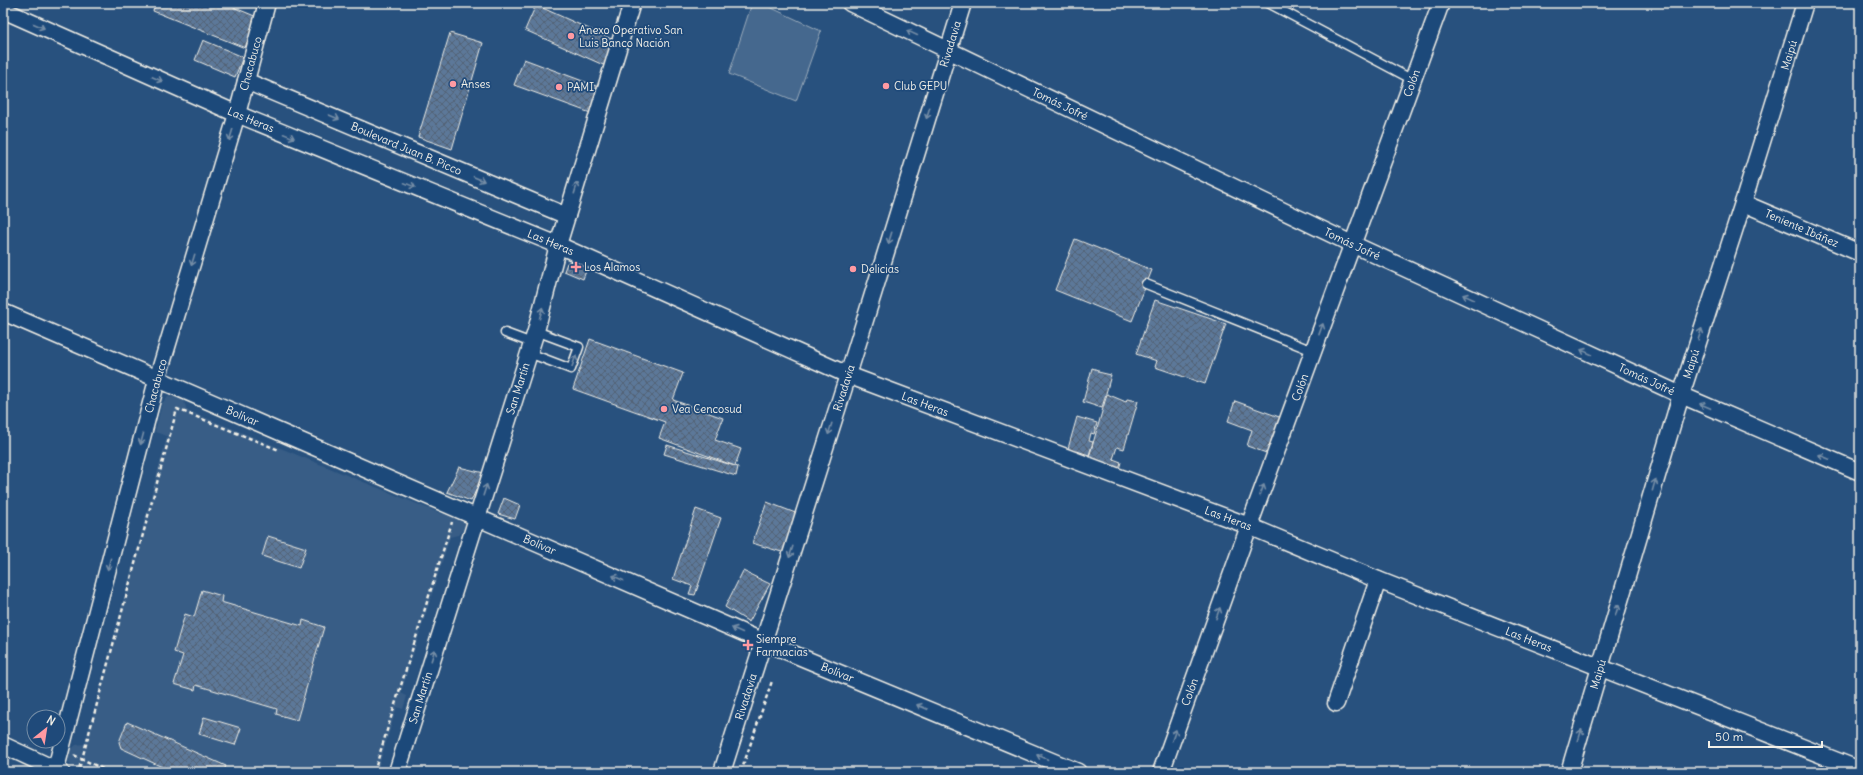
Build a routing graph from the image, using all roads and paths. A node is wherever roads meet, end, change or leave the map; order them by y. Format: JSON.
{"nodes":[{"id":1,"x":267,"y":3,"type":"edge"},
{"id":2,"x":632,"y":3,"type":"edge"},
{"id":3,"x":850,"y":3,"type":"edge"},
{"id":4,"x":963,"y":3,"type":"edge"},
{"id":5,"x":1268,"y":3,"type":"edge"},
{"id":6,"x":1441,"y":3,"type":"edge"},
{"id":7,"x":1805,"y":3,"type":"edge"},
{"id":8,"x":3,"y":10,"type":"edge"},
{"id":9,"x":948,"y":49,"type":"junction"},
{"id":10,"x":1413,"y":80,"type":"junction"},
{"id":11,"x":246,"y":81,"type":"junction"},
{"id":12,"x":237,"y":114,"type":"junction"},
{"id":13,"x":1743,"y":203,"type":"junction"},
{"id":14,"x":567,"y":216,"type":"junction"},
{"id":15,"x":1352,"y":244,"type":"junction"},
{"id":16,"x":558,"y":245,"type":"junction"},
{"id":17,"x":1860,"y":253,"type":"edge"},
{"id":18,"x":1146,"y":284,"type":"dead end"},
{"id":19,"x":3,"y":312,"type":"edge"},
{"id":20,"x":505,"y":333,"type":"dead end"},
{"id":21,"x":532,"y":342,"type":"junction"},
{"id":22,"x":1313,"y":351,"type":"junction"},
{"id":23,"x":848,"y":375,"type":"junction"},
{"id":24,"x":158,"y":380,"type":"junction"},
{"id":25,"x":1681,"y":395,"type":"junction"},
{"id":26,"x":286,"y":453,"type":"dead end"},
{"id":27,"x":1860,"y":472,"type":"edge"},
{"id":28,"x":477,"y":516,"type":"junction"},
{"id":29,"x":445,"y":518,"type":"dead end"},
{"id":30,"x":1249,"y":526,"type":"junction"},
{"id":31,"x":1378,"y":580,"type":"junction"},
{"id":32,"x":762,"y":640,"type":"junction"},
{"id":33,"x":1600,"y":668,"type":"junction"},
{"id":34,"x":772,"y":680,"type":"dead end"},
{"id":35,"x":1336,"y":703,"type":"dead end"},
{"id":36,"x":3,"y":745,"type":"edge"},
{"id":37,"x":1860,"y":770,"type":"edge"},
{"id":38,"x":57,"y":771,"type":"edge"},
{"id":39,"x":109,"y":772,"type":"edge"},
{"id":40,"x":374,"y":772,"type":"edge"},
{"id":41,"x":397,"y":772,"type":"edge"},
{"id":42,"x":722,"y":772,"type":"edge"},
{"id":43,"x":741,"y":772,"type":"edge"},
{"id":44,"x":1078,"y":772,"type":"edge"},
{"id":45,"x":1161,"y":772,"type":"edge"},
{"id":46,"x":1569,"y":772,"type":"edge"}],
"edges":[{"from":1,"to":11,"type":"street","name":"Chacabuco"},
{"from":14,"to":2,"type":"street","name":"San Martín","one_way":true},
{"from":9,"to":3,"type":"street","name":"Tomás Jofré","one_way":true},
{"from":4,"to":9,"type":"street","name":"Rivadavia"},
{"from":5,"to":10,"type":"lane"},
{"from":6,"to":10,"type":"street","name":"Colón"},
{"from":7,"to":13,"type":"street","name":"Maipú"},
{"from":8,"to":12,"type":"street","name":"Las Heras","one_way":true},
{"from":9,"to":15,"type":"street","name":"Tomás Jofré"},
{"from":9,"to":23,"type":"street","name":"Rivadavia","one_way":true},
{"from":10,"to":15,"type":"street","name":"Colón"},
{"from":11,"to":12,"type":"street","name":"Chacabuco"},
{"from":11,"to":14,"type":"street","name":"Boulevard Juan B. Picco","one_way":true},
{"from":12,"to":16,"type":"street","name":"Las Heras","one_way":true},
{"from":12,"to":24,"type":"street","name":"Chacabuco","one_way":true},
{"from":13,"to":17,"type":"street","name":"Teniente Ibáñez"},
{"from":25,"to":13,"type":"street","name":"Maipú","one_way":true},
{"from":14,"to":16,"type":"street","name":"San Martín"},
{"from":22,"to":15,"type":"street","name":"Colón","one_way":true},
{"from":25,"to":15,"type":"street","name":"Tomás Jofré","one_way":true},
{"from":21,"to":16,"type":"street","name":"San Martín","one_way":true},
{"from":16,"to":23,"type":"street","name":"Las Heras"},
{"from":18,"to":22,"type":"lane"},
{"from":19,"to":24,"type":"street","name":"Bolívar"},
{"from":20,"to":21,"type":"lane"},
{"from":21,"to":21,"type":"lane","one_way":true},
{"from":28,"to":21,"type":"street","name":"San Martín","one_way":true},
{"from":30,"to":22,"type":"street","name":"Colón","one_way":true},
{"from":23,"to":30,"type":"street","name":"Las Heras"},
{"from":23,"to":32,"type":"street","name":"Rivadavia","one_way":true},
{"from":24,"to":28,"type":"street","name":"Bolívar"},
{"from":24,"to":38,"type":"street","name":"Chacabuco","one_way":true},
{"from":27,"to":25,"type":"street","name":"Tomás Jofré","one_way":true},
{"from":33,"to":25,"type":"street","name":"Maipú","one_way":true},
{"from":26,"to":39,"type":"path"},
{"from":32,"to":28,"type":"street","name":"Bolívar","one_way":true},
{"from":41,"to":28,"type":"street","name":"San Martín","one_way":true},
{"from":29,"to":40,"type":"path"},
{"from":30,"to":31,"type":"street","name":"Las Heras"},
{"from":45,"to":30,"type":"street","name":"Colón","one_way":true},
{"from":31,"to":33,"type":"street","name":"Las Heras"},
{"from":31,"to":35,"type":"street"},
{"from":32,"to":42,"type":"street","name":"Rivadavia"},
{"from":44,"to":32,"type":"street","name":"Bolívar","one_way":true},
{"from":33,"to":37,"type":"street","name":"Las Heras"},
{"from":46,"to":33,"type":"street","name":"Maipú","one_way":true},
{"from":34,"to":43,"type":"path"},
{"from":36,"to":38,"type":"street"}]}
